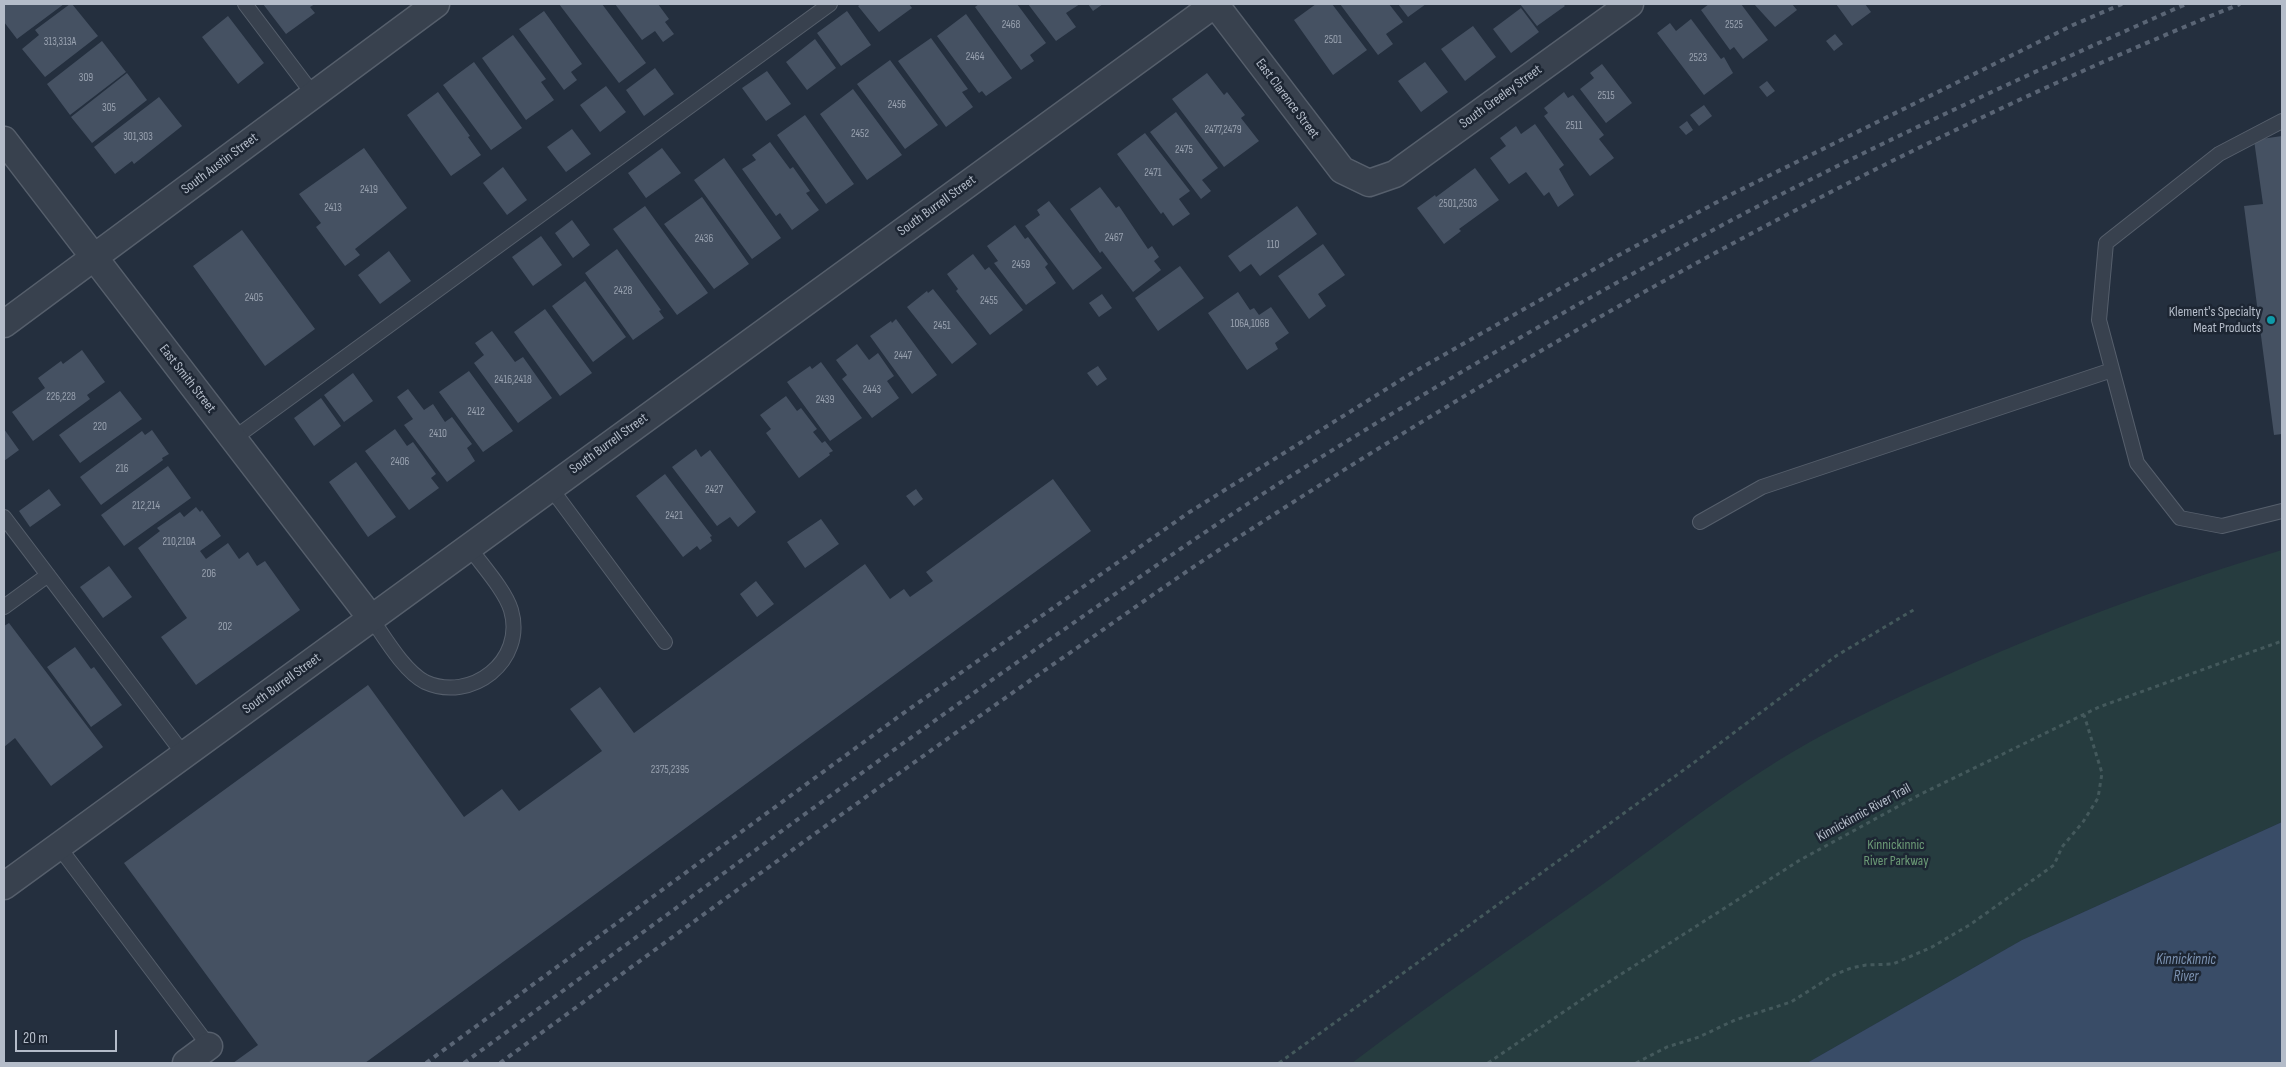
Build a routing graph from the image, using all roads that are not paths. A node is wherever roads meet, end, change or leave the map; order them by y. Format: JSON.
{"nodes":[{"id":1,"x":245,"y":4,"type":"edge"},
{"id":2,"x":436,"y":4,"type":"edge"},
{"id":3,"x":830,"y":4,"type":"edge"},
{"id":4,"x":1215,"y":4,"type":"edge"},
{"id":5,"x":1630,"y":4,"type":"edge"},
{"id":6,"x":313,"y":94,"type":"junction"},
{"id":7,"x":2282,"y":121,"type":"edge"},
{"id":8,"x":4,"y":140,"type":"edge"},
{"id":9,"x":1368,"y":182,"type":"joint"},
{"id":10,"x":94,"y":258,"type":"junction"},
{"id":11,"x":4,"y":324,"type":"edge"},
{"id":12,"x":2112,"y":370,"type":"junction"},
{"id":13,"x":233,"y":439,"type":"junction"},
{"id":14,"x":550,"y":487,"type":"junction"},
{"id":15,"x":2282,"y":511,"type":"edge"},
{"id":16,"x":4,"y":517,"type":"edge"},
{"id":17,"x":1700,"y":522,"type":"dead end"},
{"id":18,"x":468,"y":547,"type":"junction"},
{"id":19,"x":48,"y":575,"type":"junction"},
{"id":20,"x":4,"y":607,"type":"edge"},
{"id":21,"x":371,"y":618,"type":"junction"},
{"id":22,"x":665,"y":642,"type":"dead end"},
{"id":23,"x":185,"y":756,"type":"junction"},
{"id":24,"x":59,"y":846,"type":"junction"},
{"id":25,"x":4,"y":886,"type":"edge"},
{"id":26,"x":209,"y":1046,"type":"joint"},
{"id":27,"x":186,"y":1063,"type":"edge"}],
"edges":[{"from":1,"to":6,"type":"lane"},
{"from":2,"to":6,"type":"street","name":"South Austin Street"},
{"from":3,"to":13,"type":"lane"},
{"from":4,"to":9,"type":"street","name":"East Clarence Street"},
{"from":4,"to":14,"type":"street","name":"South Burrell Street"},
{"from":5,"to":9,"type":"street","name":"South Greeley Street"},
{"from":6,"to":10,"type":"street","name":"South Austin Street"},
{"from":7,"to":12,"type":"lane"},
{"from":8,"to":10,"type":"street","name":"East Smith Street"},
{"from":10,"to":11,"type":"street","name":"South Austin Street"},
{"from":10,"to":13,"type":"street","name":"East Smith Street"},
{"from":12,"to":15,"type":"lane"},
{"from":12,"to":17,"type":"lane"},
{"from":13,"to":21,"type":"street","name":"East Smith Street"},
{"from":14,"to":18,"type":"street","name":"South Burrell Street"},
{"from":14,"to":22,"type":"lane"},
{"from":16,"to":19,"type":"lane"},
{"from":18,"to":21,"type":"street","name":"South Burrell Street"},
{"from":18,"to":21,"type":"lane"},
{"from":19,"to":20,"type":"lane"},
{"from":19,"to":23,"type":"lane"},
{"from":21,"to":23,"type":"street","name":"South Burrell Street"},
{"from":23,"to":24,"type":"street","name":"South Burrell Street"},
{"from":24,"to":25,"type":"street","name":"South Burrell Street"},
{"from":24,"to":26,"type":"lane"},
{"from":26,"to":27,"type":"street"}]}
